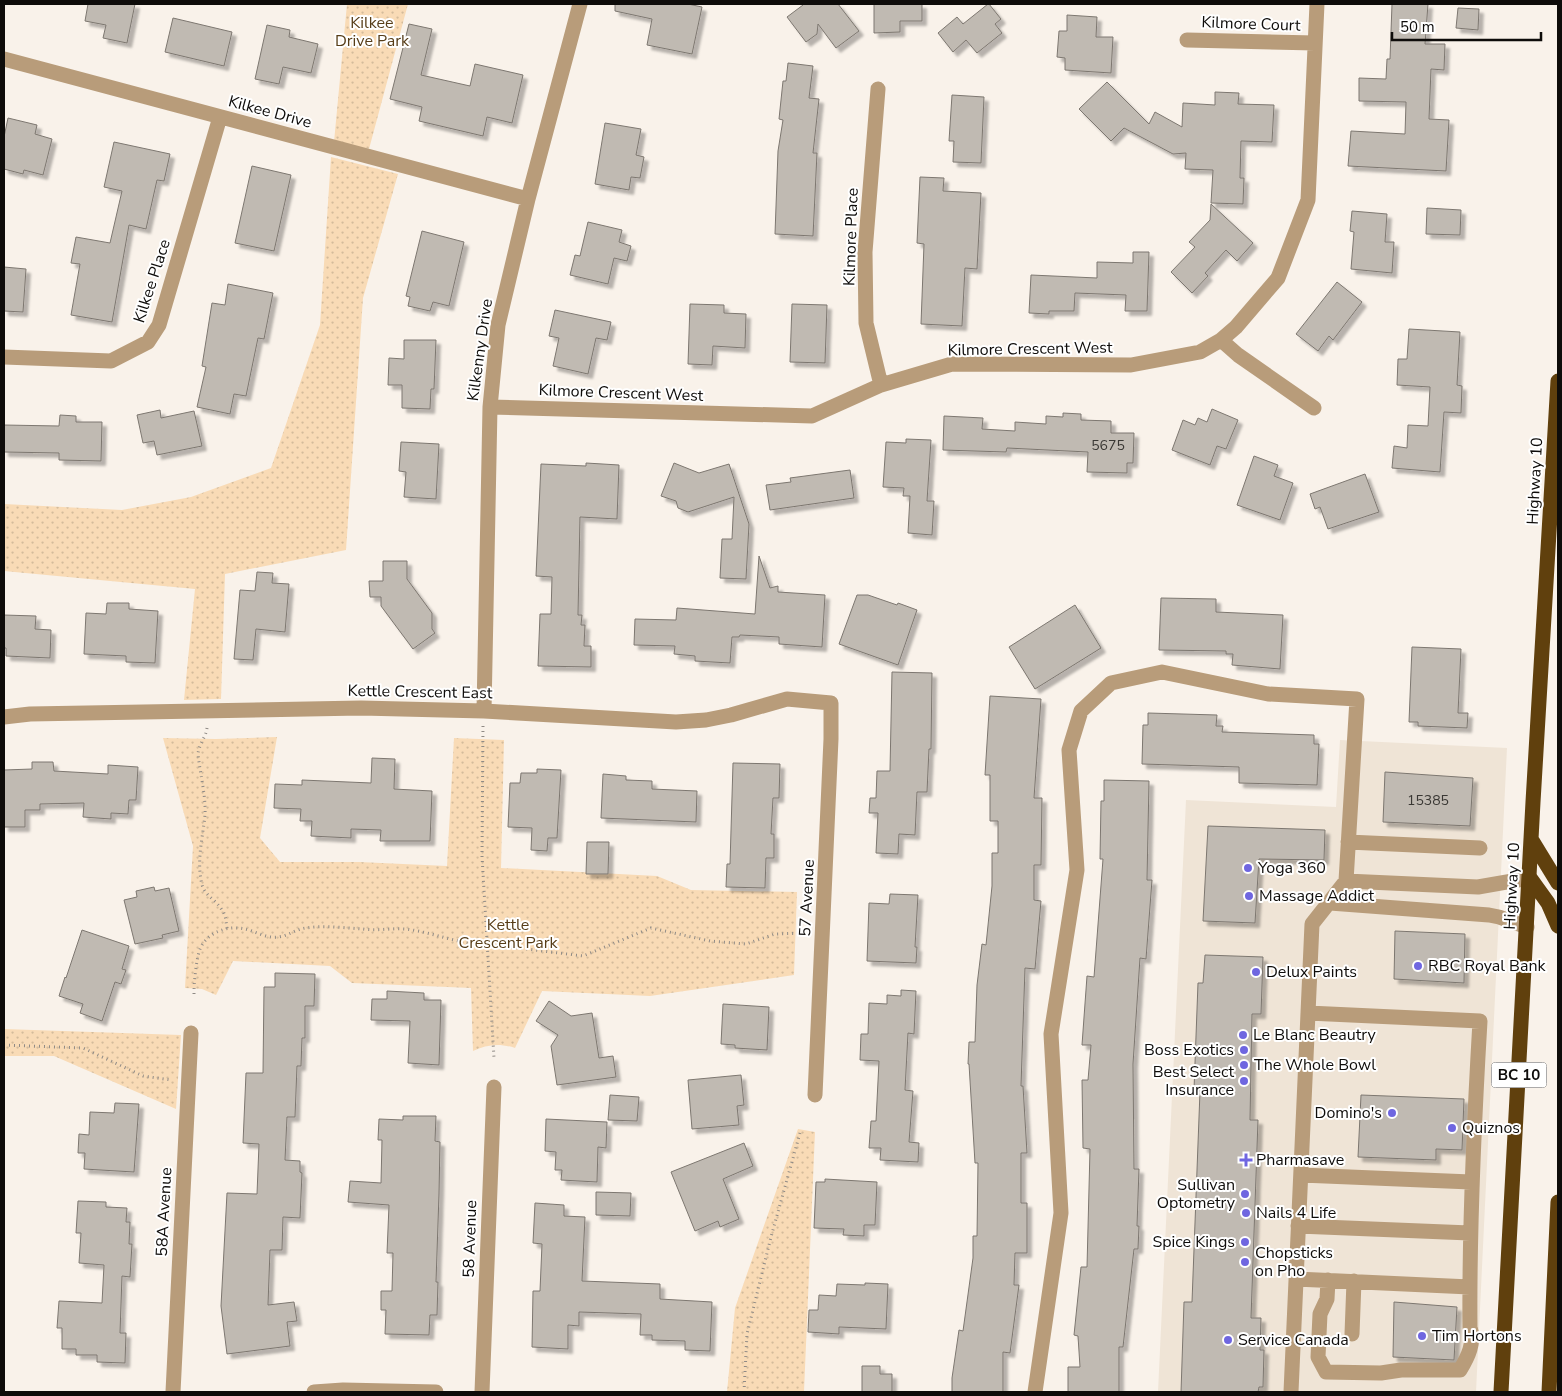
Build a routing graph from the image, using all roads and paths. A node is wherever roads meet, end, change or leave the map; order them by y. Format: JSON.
{"nodes":[{"id":1,"x":580,"y":4,"type":"edge"},
{"id":2,"x":1317,"y":4,"type":"edge"},
{"id":3,"x":1187,"y":40,"type":"dead end"},
{"id":4,"x":1315,"y":43,"type":"junction"},
{"id":5,"x":4,"y":59,"type":"edge"},
{"id":6,"x":878,"y":89,"type":"dead end"},
{"id":7,"x":220,"y":117,"type":"junction"},
{"id":8,"x":528,"y":199,"type":"junction"},
{"id":9,"x":1221,"y":340,"type":"junction"},
{"id":10,"x":4,"y":357,"type":"edge"},
{"id":11,"x":1558,"y":381,"type":"edge"},
{"id":12,"x":882,"y":385,"type":"junction"},
{"id":13,"x":490,"y":407,"type":"junction"},
{"id":14,"x":1314,"y":408,"type":"dead end"},
{"id":15,"x":831,"y":703,"type":"joint"},
{"id":16,"x":484,"y":711,"type":"junction"},
{"id":17,"x":4,"y":717,"type":"edge"},
{"id":18,"x":207,"y":727,"type":"dead end"},
{"id":19,"x":1531,"y":838,"type":"junction"},
{"id":20,"x":1348,"y":842,"type":"junction"},
{"id":21,"x":1480,"y":848,"type":"dead end"},
{"id":22,"x":1530,"y":878,"type":"junction"},
{"id":23,"x":1346,"y":881,"type":"junction"},
{"id":24,"x":1558,"y":883,"type":"edge"},
{"id":25,"x":1330,"y":903,"type":"junction"},
{"id":26,"x":1527,"y":926,"type":"junction"},
{"id":27,"x":1558,"y":926,"type":"edge"},
{"id":28,"x":227,"y":928,"type":"junction"},
{"id":29,"x":807,"y":932,"type":"dead end"},
{"id":30,"x":487,"y":944,"type":"junction"},
{"id":31,"x":194,"y":994,"type":"dead end"},
{"id":32,"x":1308,"y":1013,"type":"junction"},
{"id":33,"x":191,"y":1033,"type":"dead end"},
{"id":34,"x":4,"y":1046,"type":"edge"},
{"id":35,"x":494,"y":1058,"type":"dead end"},
{"id":36,"x":175,"y":1080,"type":"dead end"},
{"id":37,"x":494,"y":1087,"type":"dead end"},
{"id":38,"x":815,"y":1095,"type":"dead end"},
{"id":39,"x":800,"y":1133,"type":"dead end"},
{"id":40,"x":1301,"y":1175,"type":"junction"},
{"id":41,"x":1471,"y":1182,"type":"junction"},
{"id":42,"x":1558,"y":1202,"type":"edge"},
{"id":43,"x":1298,"y":1226,"type":"junction"},
{"id":44,"x":1470,"y":1233,"type":"junction"},
{"id":45,"x":1557,"y":1270,"type":"edge"},
{"id":46,"x":1296,"y":1279,"type":"junction"},
{"id":47,"x":1328,"y":1280,"type":"junction"},
{"id":48,"x":1354,"y":1281,"type":"junction"},
{"id":49,"x":1470,"y":1286,"type":"junction"},
{"id":50,"x":1352,"y":1334,"type":"dead end"},
{"id":51,"x":173,"y":1392,"type":"edge"},
{"id":52,"x":314,"y":1392,"type":"edge"},
{"id":53,"x":436,"y":1392,"type":"edge"},
{"id":54,"x":482,"y":1392,"type":"edge"},
{"id":55,"x":744,"y":1392,"type":"edge"},
{"id":56,"x":1035,"y":1392,"type":"edge"},
{"id":57,"x":1292,"y":1392,"type":"edge"},
{"id":58,"x":1501,"y":1392,"type":"edge"},
{"id":59,"x":1549,"y":1392,"type":"edge"}],
"edges":[{"from":1,"to":8,"type":"street","name":"Kilkenny Drive"},
{"from":2,"to":4,"type":"street","name":"Kilmore Crescent West"},
{"from":3,"to":4,"type":"street","name":"Kilmore Court"},
{"from":4,"to":9,"type":"street","name":"Kilmore Crescent West"},
{"from":5,"to":7,"type":"street","name":"Kilkee Drive"},
{"from":6,"to":12,"type":"street","name":"Kilmore Place"},
{"from":7,"to":8,"type":"street","name":"Kilkee Drive"},
{"from":7,"to":10,"type":"street","name":"Kilkee Place"},
{"from":8,"to":13,"type":"street","name":"Kilkenny Drive"},
{"from":9,"to":12,"type":"street","name":"Kilmore Crescent West"},
{"from":9,"to":14,"type":"street"},
{"from":11,"to":19,"type":"highway","name":"Highway 10","number":"BC 10"},
{"from":12,"to":13,"type":"street","name":"Kilmore Crescent West"},
{"from":13,"to":16,"type":"street","name":"Kilkenny Drive"},
{"from":15,"to":16,"type":"street","name":"Kettle Crescent East"},
{"from":15,"to":38,"type":"street","name":"57 Avenue"},
{"from":16,"to":17,"type":"street","name":"Kettle Crescent East"},
{"from":16,"to":30,"type":"path"},
{"from":18,"to":28,"type":"path"},
{"from":19,"to":22,"type":"highway","name":"Highway 10","number":"BC 10"},
{"from":19,"to":24,"type":"highway"},
{"from":20,"to":21,"type":"street"},
{"from":20,"to":23,"type":"street"},
{"from":20,"to":56,"type":"street"},
{"from":22,"to":23,"type":"street"},
{"from":22,"to":26,"type":"highway","name":"Highway 10","number":"BC 10"},
{"from":22,"to":27,"type":"highway"},
{"from":23,"to":25,"type":"street"},
{"from":25,"to":26,"type":"street"},
{"from":25,"to":32,"type":"street"},
{"from":26,"to":58,"type":"highway","name":"Highway 10","number":"BC 10"},
{"from":28,"to":30,"type":"path"},
{"from":28,"to":31,"type":"path"},
{"from":29,"to":30,"type":"path"},
{"from":30,"to":35,"type":"path"},
{"from":32,"to":40,"type":"street"},
{"from":32,"to":41,"type":"street"},
{"from":33,"to":51,"type":"street","name":"58A Avenue"},
{"from":34,"to":36,"type":"path"},
{"from":37,"to":54,"type":"street","name":"58 Avenue"},
{"from":39,"to":55,"type":"path"},
{"from":40,"to":41,"type":"street"},
{"from":40,"to":43,"type":"street"},
{"from":41,"to":44,"type":"street"},
{"from":42,"to":45,"type":"highway"},
{"from":43,"to":44,"type":"street"},
{"from":43,"to":46,"type":"street"},
{"from":44,"to":49,"type":"street"},
{"from":45,"to":59,"type":"highway"},
{"from":46,"to":47,"type":"street"},
{"from":46,"to":57,"type":"street"},
{"from":47,"to":48,"type":"street"},
{"from":47,"to":49,"type":"street"},
{"from":48,"to":49,"type":"street"},
{"from":48,"to":50,"type":"street"},
{"from":52,"to":53,"type":"street"}]}
